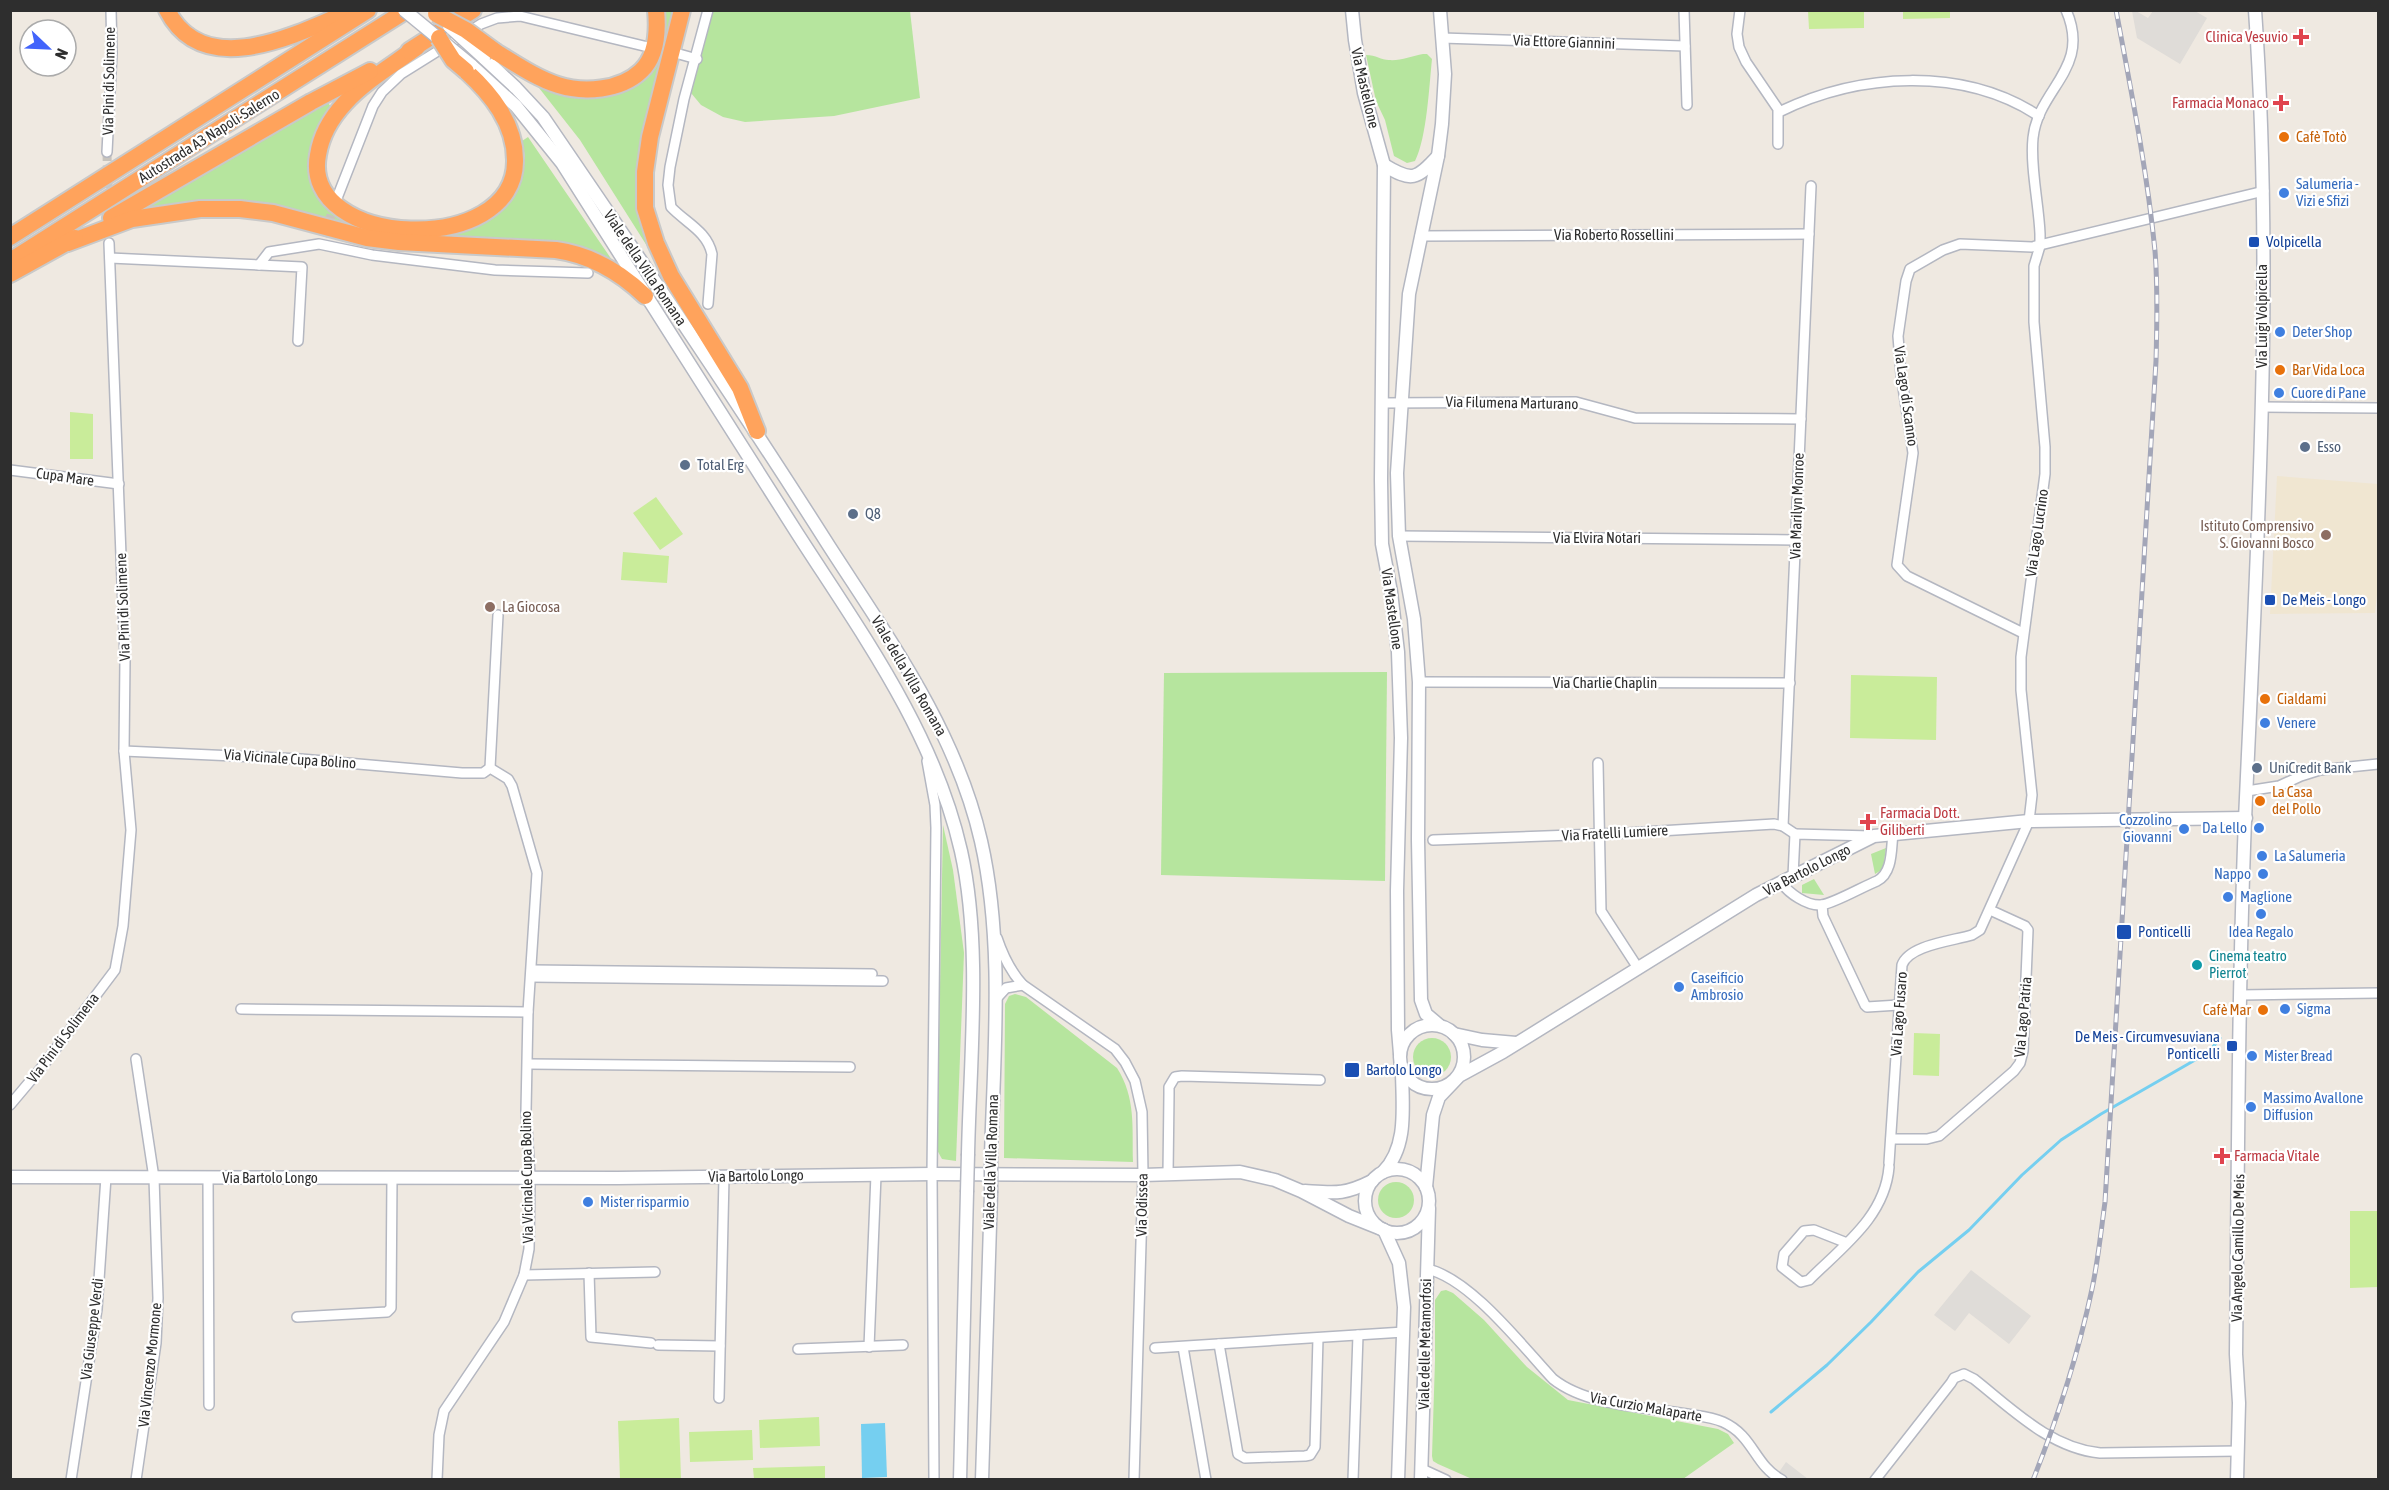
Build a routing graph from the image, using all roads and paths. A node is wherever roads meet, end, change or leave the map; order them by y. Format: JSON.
{"nodes":[{"id":1,"x":111,"y":10,"type":"edge"},
{"id":2,"x":167,"y":10,"type":"edge"},
{"id":3,"x":353,"y":10,"type":"edge"},
{"id":4,"x":368,"y":10,"type":"edge"},
{"id":5,"x":405,"y":10,"type":"edge"},
{"id":6,"x":473,"y":10,"type":"edge"},
{"id":7,"x":656,"y":10,"type":"edge"},
{"id":8,"x":682,"y":10,"type":"edge"},
{"id":9,"x":708,"y":10,"type":"edge"},
{"id":10,"x":1352,"y":10,"type":"edge"},
{"id":11,"x":1440,"y":10,"type":"edge"},
{"id":12,"x":1684,"y":10,"type":"edge"},
{"id":13,"x":1740,"y":10,"type":"edge"},
{"id":14,"x":2066,"y":10,"type":"edge"},
{"id":15,"x":2255,"y":10,"type":"edge"},
{"id":16,"x":435,"y":12,"type":"edge"},
{"id":17,"x":439,"y":38,"type":"joint"},
{"id":18,"x":1442,"y":38,"type":"junction"},
{"id":19,"x":1685,"y":46,"type":"junction"},
{"id":20,"x":417,"y":47,"type":"junction"},
{"id":21,"x":648,"y":47,"type":"dead end"},
{"id":22,"x":679,"y":54,"type":"dead end"},
{"id":23,"x":490,"y":55,"type":"junction"},
{"id":24,"x":697,"y":59,"type":"junction"},
{"id":25,"x":469,"y":68,"type":"junction"},
{"id":26,"x":1687,"y":105,"type":"dead end"},
{"id":27,"x":1779,"y":111,"type":"junction"},
{"id":28,"x":2039,"y":116,"type":"junction"},
{"id":29,"x":1778,"y":144,"type":"dead end"},
{"id":30,"x":108,"y":152,"type":"tunnel mouth"},
{"id":31,"x":1438,"y":156,"type":"junction"},
{"id":32,"x":1384,"y":165,"type":"junction"},
{"id":33,"x":1811,"y":186,"type":"dead end"},
{"id":34,"x":2264,"y":191,"type":"junction"},
{"id":35,"x":337,"y":198,"type":"tunnel mouth"},
{"id":36,"x":1809,"y":234,"type":"junction"},
{"id":37,"x":1420,"y":236,"type":"junction"},
{"id":38,"x":10,"y":237,"type":"edge"},
{"id":39,"x":68,"y":243,"type":"junction"},
{"id":40,"x":109,"y":243,"type":"dead end"},
{"id":41,"x":2040,"y":246,"type":"junction"},
{"id":42,"x":110,"y":258,"type":"junction"},
{"id":43,"x":10,"y":261,"type":"edge"},
{"id":44,"x":260,"y":265,"type":"junction"},
{"id":45,"x":588,"y":273,"type":"dead end"},
{"id":46,"x":10,"y":274,"type":"edge"},
{"id":47,"x":645,"y":296,"type":"junction"},
{"id":48,"x":708,"y":304,"type":"dead end"},
{"id":49,"x":298,"y":341,"type":"dead end"},
{"id":50,"x":1382,"y":403,"type":"junction"},
{"id":51,"x":1401,"y":403,"type":"junction"},
{"id":52,"x":2262,"y":407,"type":"junction"},
{"id":53,"x":2379,"y":408,"type":"edge"},
{"id":54,"x":1801,"y":419,"type":"junction"},
{"id":55,"x":757,"y":431,"type":"junction"},
{"id":56,"x":10,"y":470,"type":"edge"},
{"id":57,"x":119,"y":484,"type":"junction"},
{"id":58,"x":1399,"y":536,"type":"junction"},
{"id":59,"x":1796,"y":540,"type":"junction"},
{"id":60,"x":498,"y":615,"type":"dead end"},
{"id":61,"x":2254,"y":621,"type":"joint"},
{"id":62,"x":2023,"y":633,"type":"junction"},
{"id":63,"x":1419,"y":682,"type":"junction"},
{"id":64,"x":1790,"y":683,"type":"junction"},
{"id":65,"x":923,"y":738,"type":"junction"},
{"id":66,"x":124,"y":751,"type":"junction"},
{"id":67,"x":1598,"y":763,"type":"dead end"},
{"id":68,"x":2379,"y":764,"type":"edge"},
{"id":69,"x":490,"y":768,"type":"junction"},
{"id":70,"x":2247,"y":791,"type":"junction"},
{"id":71,"x":2246,"y":818,"type":"junction"},
{"id":72,"x":2029,"y":821,"type":"junction"},
{"id":73,"x":1783,"y":826,"type":"junction"},
{"id":74,"x":1893,"y":833,"type":"junction"},
{"id":75,"x":1598,"y":834,"type":"junction"},
{"id":76,"x":1795,"y":834,"type":"junction"},
{"id":77,"x":1874,"y":837,"type":"junction"},
{"id":78,"x":1432,"y":840,"type":"dead end"},
{"id":79,"x":1787,"y":879,"type":"junction"},
{"id":80,"x":1821,"y":905,"type":"junction"},
{"id":81,"x":1990,"y":910,"type":"junction"},
{"id":82,"x":992,"y":924,"type":"junction"},
{"id":83,"x":1638,"y":968,"type":"junction"},
{"id":84,"x":115,"y":970,"type":"joint"},
{"id":85,"x":532,"y":973,"type":"junction"},
{"id":86,"x":872,"y":975,"type":"dead end"},
{"id":87,"x":884,"y":981,"type":"dead end"},
{"id":88,"x":1023,"y":985,"type":"junction"},
{"id":89,"x":2379,"y":993,"type":"edge"},
{"id":90,"x":2241,"y":995,"type":"junction"},
{"id":91,"x":996,"y":999,"type":"junction"},
{"id":92,"x":1899,"y":1005,"type":"junction"},
{"id":93,"x":241,"y":1009,"type":"dead end"},
{"id":94,"x":528,"y":1012,"type":"junction"},
{"id":95,"x":1439,"y":1026,"type":"junction"},
{"id":96,"x":1454,"y":1034,"type":"junction"},
{"id":97,"x":1515,"y":1043,"type":"junction"},
{"id":98,"x":1400,"y":1054,"type":"junction"},
{"id":99,"x":136,"y":1059,"type":"dead end"},
{"id":100,"x":528,"y":1064,"type":"junction"},
{"id":101,"x":850,"y":1067,"type":"dead end"},
{"id":102,"x":1402,"y":1068,"type":"junction"},
{"id":103,"x":1320,"y":1080,"type":"dead end"},
{"id":104,"x":1453,"y":1081,"type":"junction"},
{"id":105,"x":10,"y":1105,"type":"edge"},
{"id":106,"x":1891,"y":1139,"type":"junction"},
{"id":107,"x":932,"y":1174,"type":"junction"},
{"id":108,"x":1168,"y":1174,"type":"junction"},
{"id":109,"x":876,"y":1175,"type":"junction"},
{"id":110,"x":1143,"y":1175,"type":"junction"},
{"id":111,"x":530,"y":1176,"type":"junction"},
{"id":112,"x":10,"y":1177,"type":"edge"},
{"id":113,"x":723,"y":1177,"type":"junction"},
{"id":114,"x":1377,"y":1177,"type":"junction"},
{"id":115,"x":106,"y":1178,"type":"junction"},
{"id":116,"x":154,"y":1178,"type":"junction"},
{"id":117,"x":208,"y":1178,"type":"junction"},
{"id":118,"x":392,"y":1178,"type":"junction"},
{"id":119,"x":1426,"y":1187,"type":"junction"},
{"id":120,"x":1301,"y":1191,"type":"junction"},
{"id":121,"x":1429,"y":1208,"type":"junction"},
{"id":122,"x":1383,"y":1230,"type":"junction"},
{"id":123,"x":1847,"y":1243,"type":"junction"},
{"id":124,"x":1427,"y":1269,"type":"junction"},
{"id":125,"x":656,"y":1272,"type":"dead end"},
{"id":126,"x":589,"y":1273,"type":"junction"},
{"id":127,"x":524,"y":1275,"type":"junction"},
{"id":128,"x":297,"y":1317,"type":"dead end"},
{"id":129,"x":1404,"y":1332,"type":"junction"},
{"id":130,"x":1358,"y":1335,"type":"junction"},
{"id":131,"x":1318,"y":1338,"type":"junction"},
{"id":132,"x":1219,"y":1344,"type":"junction"},
{"id":133,"x":903,"y":1345,"type":"dead end"},
{"id":134,"x":720,"y":1346,"type":"junction"},
{"id":135,"x":869,"y":1347,"type":"junction"},
{"id":136,"x":1183,"y":1347,"type":"junction"},
{"id":137,"x":1155,"y":1348,"type":"dead end"},
{"id":138,"x":798,"y":1349,"type":"dead end"},
{"id":139,"x":719,"y":1398,"type":"dead end"},
{"id":140,"x":209,"y":1405,"type":"dead end"},
{"id":141,"x":2238,"y":1451,"type":"junction"},
{"id":142,"x":1399,"y":1465,"type":"junction"},
{"id":143,"x":1422,"y":1474,"type":"edge"},
{"id":144,"x":71,"y":1479,"type":"edge"},
{"id":145,"x":136,"y":1479,"type":"edge"},
{"id":146,"x":437,"y":1479,"type":"edge"},
{"id":147,"x":934,"y":1479,"type":"edge"},
{"id":148,"x":960,"y":1479,"type":"edge"},
{"id":149,"x":982,"y":1479,"type":"edge"},
{"id":150,"x":1134,"y":1479,"type":"edge"},
{"id":151,"x":1206,"y":1479,"type":"edge"},
{"id":152,"x":1353,"y":1479,"type":"edge"},
{"id":153,"x":1398,"y":1479,"type":"edge"},
{"id":154,"x":1446,"y":1479,"type":"edge"},
{"id":155,"x":1780,"y":1479,"type":"edge"},
{"id":156,"x":1875,"y":1479,"type":"edge"},
{"id":157,"x":2237,"y":1479,"type":"edge"}],
"edges":[{"from":1,"to":30,"type":"street","name":"Via Pini di Solimene"},
{"from":2,"to":3,"type":"highway"},
{"from":4,"to":38,"type":"highway","name":"Autostrada A3 Napoli-Salerno"},
{"from":5,"to":17,"type":"street","bridge":true},
{"from":5,"to":43,"type":"highway","name":"Autostrada A3 Napoli-Salerno"},
{"from":6,"to":20,"type":"highway"},
{"from":7,"to":23,"type":"highway"},
{"from":8,"to":55,"type":"highway"},
{"from":9,"to":24,"type":"street"},
{"from":10,"to":32,"type":"street","name":"Via Mastellone"},
{"from":11,"to":18,"type":"street","name":"Via Mastellone"},
{"from":12,"to":19,"type":"street"},
{"from":13,"to":27,"type":"street"},
{"from":14,"to":28,"type":"street","name":"Via Lago Lucrino"},
{"from":15,"to":34,"type":"street","name":"Via Luigi Volpicella"},
{"from":16,"to":23,"type":"highway","bridge":true},
{"from":17,"to":25,"type":"highway","bridge":true},
{"from":18,"to":19,"type":"street","name":"Via Ettore Giannini"},
{"from":18,"to":31,"type":"street","name":"Via Mastellone"},
{"from":19,"to":26,"type":"street"},
{"from":20,"to":25,"type":"highway"},
{"from":20,"to":39,"type":"highway"},
{"from":21,"to":35,"type":"street"},
{"from":22,"to":24,"type":"street"},
{"from":23,"to":55,"type":"street","name":"Viale della Villa Romana"},
{"from":24,"to":48,"type":"street"},
{"from":25,"to":47,"type":"street","name":"Viale della Villa Romana"},
{"from":27,"to":28,"type":"street"},
{"from":27,"to":29,"type":"street"},
{"from":28,"to":41,"type":"street","name":"Via Lago Lucrino"},
{"from":31,"to":32,"type":"street"},
{"from":31,"to":37,"type":"street","name":"Via Mastellone"},
{"from":32,"to":50,"type":"street","name":"Via Mastellone"},
{"from":33,"to":36,"type":"street","name":"Via Marilyn Monroe"},
{"from":34,"to":41,"type":"street","name":"Via Lago di Scanno"},
{"from":34,"to":52,"type":"street","name":"Via Luigi Volpicella"},
{"from":36,"to":37,"type":"street","name":"Via Roberto Rossellini"},
{"from":36,"to":54,"type":"street","name":"Via Marilyn Monroe"},
{"from":37,"to":51,"type":"street","name":"Via Mastellone"},
{"from":39,"to":46,"type":"highway"},
{"from":39,"to":47,"type":"highway"},
{"from":40,"to":42,"type":"street","name":"Via Pini di Solimene"},
{"from":41,"to":62,"type":"street","name":"Via Lago Lucrino"},
{"from":41,"to":62,"type":"street","name":"Via Lago di Scanno"},
{"from":42,"to":44,"type":"street"},
{"from":42,"to":57,"type":"street","name":"Via Pini di Solimene"},
{"from":44,"to":45,"type":"street"},
{"from":44,"to":49,"type":"street"},
{"from":47,"to":65,"type":"street","name":"Viale della Villa Romana"},
{"from":50,"to":51,"type":"street","name":"Via Filumena Marturano"},
{"from":50,"to":98,"type":"street","name":"Via Mastellone"},
{"from":51,"to":54,"type":"street","name":"Via Filumena Marturano"},
{"from":51,"to":58,"type":"street","name":"Via Mastellone"},
{"from":52,"to":53,"type":"street"},
{"from":52,"to":61,"type":"street","name":"Via Luigi Volpicella"},
{"from":54,"to":59,"type":"street","name":"Via Marilyn Monroe"},
{"from":55,"to":82,"type":"street","name":"Viale della Villa Romana"},
{"from":56,"to":57,"type":"street","name":"Cupa Mare"},
{"from":57,"to":66,"type":"street","name":"Via Pini di Solimene"},
{"from":58,"to":59,"type":"street","name":"Via Elvira Notari"},
{"from":58,"to":63,"type":"street","name":"Via Mastellone"},
{"from":59,"to":64,"type":"street","name":"Via Marilyn Monroe"},
{"from":60,"to":69,"type":"street"},
{"from":61,"to":70,"type":"street","name":"Via Angelo Camillo De Meis"},
{"from":62,"to":72,"type":"street","name":"Via Lago Lucrino"},
{"from":63,"to":64,"type":"street","name":"Via Charlie Chaplin"},
{"from":63,"to":95,"type":"street","name":"Via Mastellone"},
{"from":64,"to":73,"type":"street","name":"Via Marilyn Monroe"},
{"from":65,"to":107,"type":"street","name":"Viale della Villa Romana"},
{"from":65,"to":148,"type":"street","name":"Viale della Villa Romana","bridge":true},
{"from":66,"to":69,"type":"street","name":"Via Vicinale Cupa Bolino"},
{"from":66,"to":84,"type":"street","name":"Via Pini di Solimene"},
{"from":67,"to":75,"type":"street"},
{"from":68,"to":70,"type":"street"},
{"from":69,"to":85,"type":"street","name":"Via Vicinale Cupa Bolino"},
{"from":70,"to":71,"type":"street","name":"Via Angelo Camillo De Meis"},
{"from":71,"to":72,"type":"street","name":"Via Bartolo Longo"},
{"from":71,"to":90,"type":"street","name":"Via Angelo Camillo De Meis"},
{"from":72,"to":74,"type":"street","name":"Via Bartolo Longo"},
{"from":72,"to":81,"type":"street","name":"Via Lago Fusaro"},
{"from":73,"to":75,"type":"street","name":"Via Fratelli Lumiere"},
{"from":73,"to":76,"type":"street"},
{"from":74,"to":77,"type":"street","name":"Via Bartolo Longo"},
{"from":74,"to":80,"type":"street"},
{"from":75,"to":78,"type":"street","name":"Via Fratelli Lumiere"},
{"from":75,"to":83,"type":"street"},
{"from":76,"to":77,"type":"street"},
{"from":76,"to":79,"type":"street"},
{"from":77,"to":79,"type":"street","name":"Via Bartolo Longo"},
{"from":79,"to":80,"type":"street"},
{"from":79,"to":83,"type":"street","name":"Via Bartolo Longo"},
{"from":80,"to":92,"type":"street"},
{"from":81,"to":92,"type":"street","name":"Via Lago Fusaro"},
{"from":81,"to":106,"type":"street","name":"Via Lago Patria"},
{"from":82,"to":88,"type":"street","name":"Via Odissea"},
{"from":82,"to":91,"type":"street","name":"Viale della Villa Romana"},
{"from":83,"to":97,"type":"street","name":"Via Bartolo Longo"},
{"from":84,"to":105,"type":"street","name":"Via Pini di Solimena"},
{"from":85,"to":86,"type":"street"},
{"from":85,"to":87,"type":"street"},
{"from":85,"to":94,"type":"street","name":"Via Vicinale Cupa Bolino"},
{"from":88,"to":91,"type":"street"},
{"from":88,"to":110,"type":"street","name":"Via Odissea"},
{"from":89,"to":90,"type":"street"},
{"from":90,"to":141,"type":"street","name":"Via Angelo Camillo De Meis"},
{"from":91,"to":149,"type":"street","name":"Viale della Villa Romana","bridge":true},
{"from":92,"to":106,"type":"street","name":"Via Lago Fusaro"},
{"from":93,"to":94,"type":"street"},
{"from":94,"to":100,"type":"street","name":"Via Vicinale Cupa Bolino"},
{"from":95,"to":96,"type":"street"},
{"from":95,"to":98,"type":"street"},
{"from":96,"to":97,"type":"street"},
{"from":96,"to":104,"type":"street"},
{"from":97,"to":104,"type":"street","name":"Via Bartolo Longo"},
{"from":98,"to":102,"type":"street"},
{"from":99,"to":116,"type":"street"},
{"from":100,"to":101,"type":"street"},
{"from":100,"to":111,"type":"street","name":"Via Vicinale Cupa Bolino"},
{"from":102,"to":104,"type":"street"},
{"from":102,"to":114,"type":"street"},
{"from":103,"to":108,"type":"street"},
{"from":104,"to":119,"type":"street","name":"Via Bartolo Longo"},
{"from":106,"to":123,"type":"street","name":"Via Lago Fusaro"},
{"from":107,"to":109,"type":"street","name":"Via Bartolo Longo"},
{"from":107,"to":110,"type":"street","name":"Via Bartolo Longo"},
{"from":107,"to":147,"type":"street","name":"Viale della Villa Romana"},
{"from":108,"to":110,"type":"street","name":"Via Bartolo Longo"},
{"from":108,"to":120,"type":"street","name":"Via Bartolo Longo"},
{"from":109,"to":113,"type":"street","name":"Via Bartolo Longo"},
{"from":109,"to":135,"type":"street"},
{"from":110,"to":150,"type":"street","name":"Via Odissea"},
{"from":111,"to":113,"type":"street","name":"Via Bartolo Longo"},
{"from":111,"to":118,"type":"street","name":"Via Bartolo Longo"},
{"from":111,"to":127,"type":"street","name":"Via Vicinale Cupa Bolino"},
{"from":112,"to":115,"type":"street","name":"Via Bartolo Longo"},
{"from":113,"to":134,"type":"street"},
{"from":114,"to":119,"type":"street"},
{"from":114,"to":120,"type":"street","name":"Via Bartolo Longo"},
{"from":114,"to":122,"type":"street"},
{"from":115,"to":116,"type":"street","name":"Via Bartolo Longo"},
{"from":115,"to":144,"type":"street","name":"Via Giuseppe Verdi"},
{"from":116,"to":117,"type":"street","name":"Via Bartolo Longo"},
{"from":116,"to":145,"type":"street","name":"Via Vincenzo Mormone"},
{"from":117,"to":118,"type":"street","name":"Via Bartolo Longo"},
{"from":117,"to":140,"type":"street","name":"Via Bartolo Longo"},
{"from":118,"to":128,"type":"street"},
{"from":119,"to":121,"type":"street"},
{"from":120,"to":122,"type":"street","name":"Via Bartolo Longo"},
{"from":121,"to":122,"type":"street"},
{"from":121,"to":124,"type":"street","name":"Viale delle Metamorfosi"},
{"from":122,"to":129,"type":"street","name":"Viale delle Metamorfosi"},
{"from":123,"to":123,"type":"street","name":"Via Lago Fusaro"},
{"from":124,"to":143,"type":"street","name":"Viale delle Metamorfosi"},
{"from":124,"to":155,"type":"street","name":"Via Curzio Malaparte"},
{"from":125,"to":126,"type":"street"},
{"from":126,"to":127,"type":"street"},
{"from":126,"to":134,"type":"street"},
{"from":127,"to":146,"type":"street","name":"Via Vicinale Cupa Bolino"},
{"from":129,"to":130,"type":"street"},
{"from":129,"to":142,"type":"street","name":"Viale delle Metamorfosi"},
{"from":130,"to":131,"type":"street"},
{"from":130,"to":152,"type":"street"},
{"from":131,"to":132,"type":"street"},
{"from":131,"to":132,"type":"street"},
{"from":132,"to":136,"type":"street"},
{"from":133,"to":135,"type":"street"},
{"from":134,"to":139,"type":"street"},
{"from":135,"to":138,"type":"street"},
{"from":136,"to":137,"type":"street"},
{"from":136,"to":151,"type":"street"},
{"from":141,"to":156,"type":"street"},
{"from":141,"to":157,"type":"street","name":"Via Angelo Camillo De Meis"},
{"from":142,"to":143,"type":"street"},
{"from":142,"to":153,"type":"street","name":"Viale delle Metamorfosi"},
{"from":143,"to":154,"type":"street"}]}
